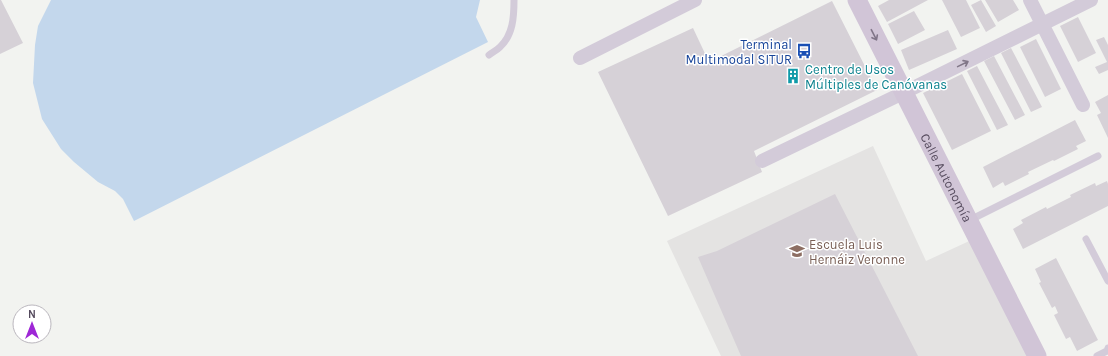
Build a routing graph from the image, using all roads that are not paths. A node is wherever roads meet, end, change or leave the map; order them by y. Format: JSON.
{"nodes":[{"id":1,"x":514,"y":0,"type":"edge"},
{"id":2,"x":695,"y":0,"type":"edge"},
{"id":3,"x":857,"y":0,"type":"edge"},
{"id":4,"x":1030,"y":0,"type":"edge"},
{"id":5,"x":1091,"y":0,"type":"edge"},
{"id":6,"x":1042,"y":25,"type":"junction"},
{"id":7,"x":489,"y":55,"type":"dead end"},
{"id":8,"x":580,"y":58,"type":"dead end"},
{"id":9,"x":903,"y":93,"type":"junction"},
{"id":10,"x":1083,"y":105,"type":"dead end"},
{"id":11,"x":1098,"y":156,"type":"dead end"},
{"id":12,"x":762,"y":161,"type":"dead end"},
{"id":13,"x":969,"y":220,"type":"junction"},
{"id":14,"x":1086,"y":239,"type":"dead end"},
{"id":15,"x":1108,"y":282,"type":"edge"},
{"id":16,"x":1108,"y":348,"type":"edge"},
{"id":17,"x":1037,"y":356,"type":"edge"},
{"id":18,"x":1097,"y":356,"type":"edge"}],
"edges":[{"from":1,"to":7,"type":"lane"},
{"from":2,"to":8,"type":"street"},
{"from":3,"to":9,"type":"main road","name":"Calle Autonomía","one_way":true},
{"from":4,"to":6,"type":"street"},
{"from":5,"to":6,"type":"street"},
{"from":9,"to":6,"type":"street","one_way":true},
{"from":6,"to":10,"type":"street"},
{"from":9,"to":12,"type":"street"},
{"from":9,"to":13,"type":"main road","name":"Calle Autonomía"},
{"from":11,"to":13,"type":"lane"},
{"from":13,"to":17,"type":"main road","name":"Calle Autonomía"},
{"from":14,"to":15,"type":"lane"},
{"from":16,"to":18,"type":"lane"}]}
